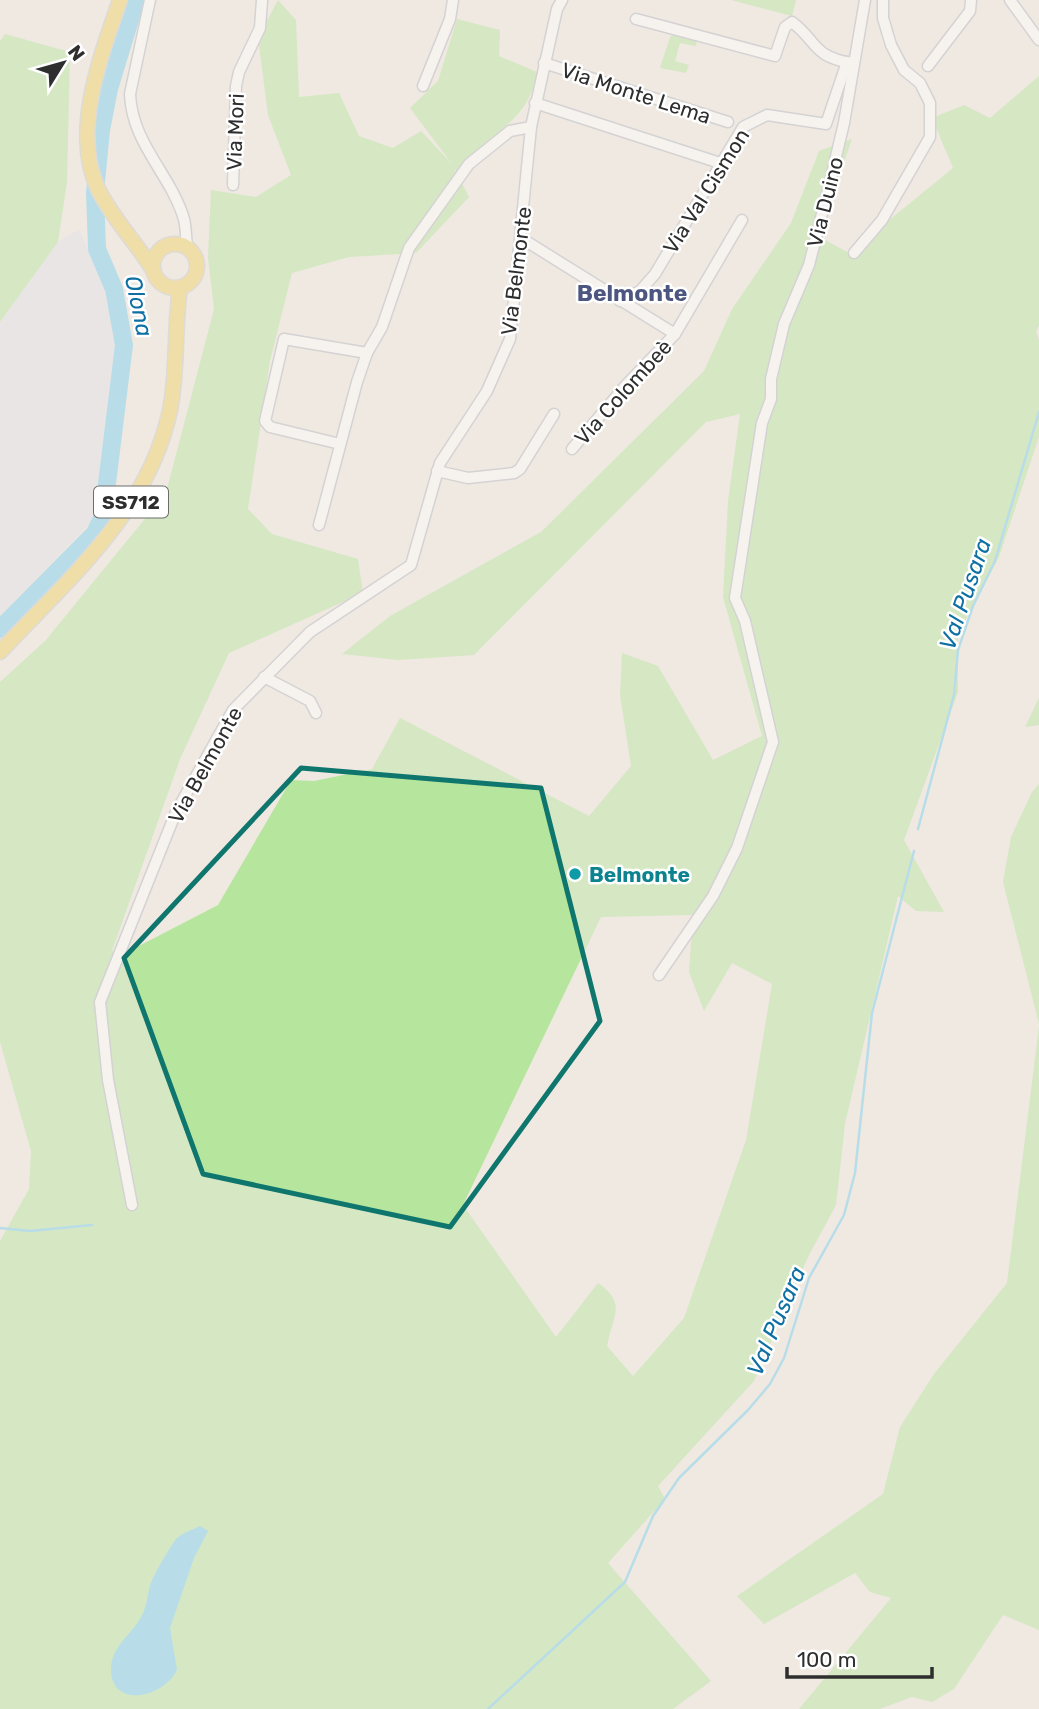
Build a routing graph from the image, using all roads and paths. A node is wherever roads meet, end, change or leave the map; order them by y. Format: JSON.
{"nodes":[{"id":1,"x":120,"y":0,"type":"edge"},
{"id":2,"x":150,"y":0,"type":"edge"},
{"id":3,"x":262,"y":0,"type":"edge"},
{"id":4,"x":453,"y":0,"type":"edge"},
{"id":5,"x":562,"y":0,"type":"edge"},
{"id":6,"x":865,"y":0,"type":"edge"},
{"id":7,"x":883,"y":0,"type":"edge"},
{"id":8,"x":971,"y":0,"type":"edge"},
{"id":9,"x":1010,"y":0,"type":"edge"},
{"id":10,"x":636,"y":19,"type":"dead end"},
{"id":11,"x":1039,"y":40,"type":"edge"},
{"id":12,"x":850,"y":62,"type":"junction"},
{"id":13,"x":544,"y":63,"type":"junction"},
{"id":14,"x":928,"y":66,"type":"dead end"},
{"id":15,"x":423,"y":86,"type":"dead end"},
{"id":16,"x":535,"y":103,"type":"junction"},
{"id":17,"x":728,"y":122,"type":"dead end"},
{"id":18,"x":531,"y":127,"type":"junction"},
{"id":19,"x":720,"y":163,"type":"junction"},
{"id":20,"x":233,"y":185,"type":"dead end"},
{"id":21,"x":742,"y":220,"type":"dead end"},
{"id":22,"x":130,"y":238,"type":"junction"},
{"id":23,"x":521,"y":239,"type":"junction"},
{"id":24,"x":176,"y":245,"type":"junction"},
{"id":25,"x":855,"y":253,"type":"dead end"},
{"id":26,"x":153,"y":270,"type":"junction"},
{"id":27,"x":164,"y":286,"type":"junction"},
{"id":28,"x":180,"y":288,"type":"junction"},
{"id":29,"x":620,"y":301,"type":"junction"},
{"id":30,"x":177,"y":312,"type":"junction"},
{"id":31,"x":675,"y":334,"type":"junction"},
{"id":32,"x":367,"y":353,"type":"junction"},
{"id":33,"x":555,"y":414,"type":"dead end"},
{"id":34,"x":340,"y":444,"type":"junction"},
{"id":35,"x":572,"y":449,"type":"dead end"},
{"id":36,"x":438,"y":471,"type":"junction"},
{"id":37,"x":319,"y":525,"type":"dead end"},
{"id":38,"x":0,"y":652,"type":"edge"},
{"id":39,"x":264,"y":677,"type":"junction"},
{"id":40,"x":316,"y":713,"type":"dead end"},
{"id":41,"x":659,"y":975,"type":"dead end"},
{"id":42,"x":132,"y":1205,"type":"dead end"}],
"edges":[{"from":1,"to":22,"type":"main road"},
{"from":2,"to":24,"type":"street"},
{"from":3,"to":20,"type":"street","name":"Via Mori"},
{"from":4,"to":15,"type":"street"},
{"from":5,"to":13,"type":"street","name":"Via Belmonte"},
{"from":6,"to":12,"type":"street","name":"Via Duino"},
{"from":7,"to":25,"type":"street"},
{"from":8,"to":14,"type":"street"},
{"from":9,"to":11,"type":"street"},
{"from":10,"to":12,"type":"street"},
{"from":12,"to":19,"type":"street","name":"Via Val Cismon"},
{"from":12,"to":41,"type":"street","name":"Via Duino"},
{"from":13,"to":16,"type":"street","name":"Via Belmonte"},
{"from":13,"to":17,"type":"street","name":"Via Monte Lema"},
{"from":16,"to":18,"type":"street","name":"Via Belmonte"},
{"from":16,"to":19,"type":"street"},
{"from":18,"to":23,"type":"street","name":"Via Belmonte"},
{"from":18,"to":32,"type":"street"},
{"from":19,"to":29,"type":"street","name":"Via Val Cismon"},
{"from":21,"to":31,"type":"street","name":"Via Colombeè"},
{"from":22,"to":24,"type":"main road"},
{"from":22,"to":26,"type":"main road"},
{"from":23,"to":29,"type":"street","name":"Via Colombeè"},
{"from":23,"to":36,"type":"street","name":"Via Belmonte"},
{"from":24,"to":26,"type":"main road"},
{"from":24,"to":28,"type":"main road","number":"SS712"},
{"from":26,"to":27,"type":"main road"},
{"from":27,"to":28,"type":"main road"},
{"from":27,"to":30,"type":"main road"},
{"from":28,"to":30,"type":"main road","number":"SS712"},
{"from":29,"to":31,"type":"street","name":"Via Colombeè"},
{"from":30,"to":38,"type":"main road","number":"SS712"},
{"from":31,"to":35,"type":"street","name":"Via Colombeè"},
{"from":32,"to":34,"type":"street"},
{"from":32,"to":34,"type":"street"},
{"from":33,"to":36,"type":"street"},
{"from":34,"to":37,"type":"street"},
{"from":36,"to":39,"type":"street","name":"Via Belmonte"},
{"from":39,"to":40,"type":"street"},
{"from":39,"to":42,"type":"street","name":"Via Belmonte"}]}
